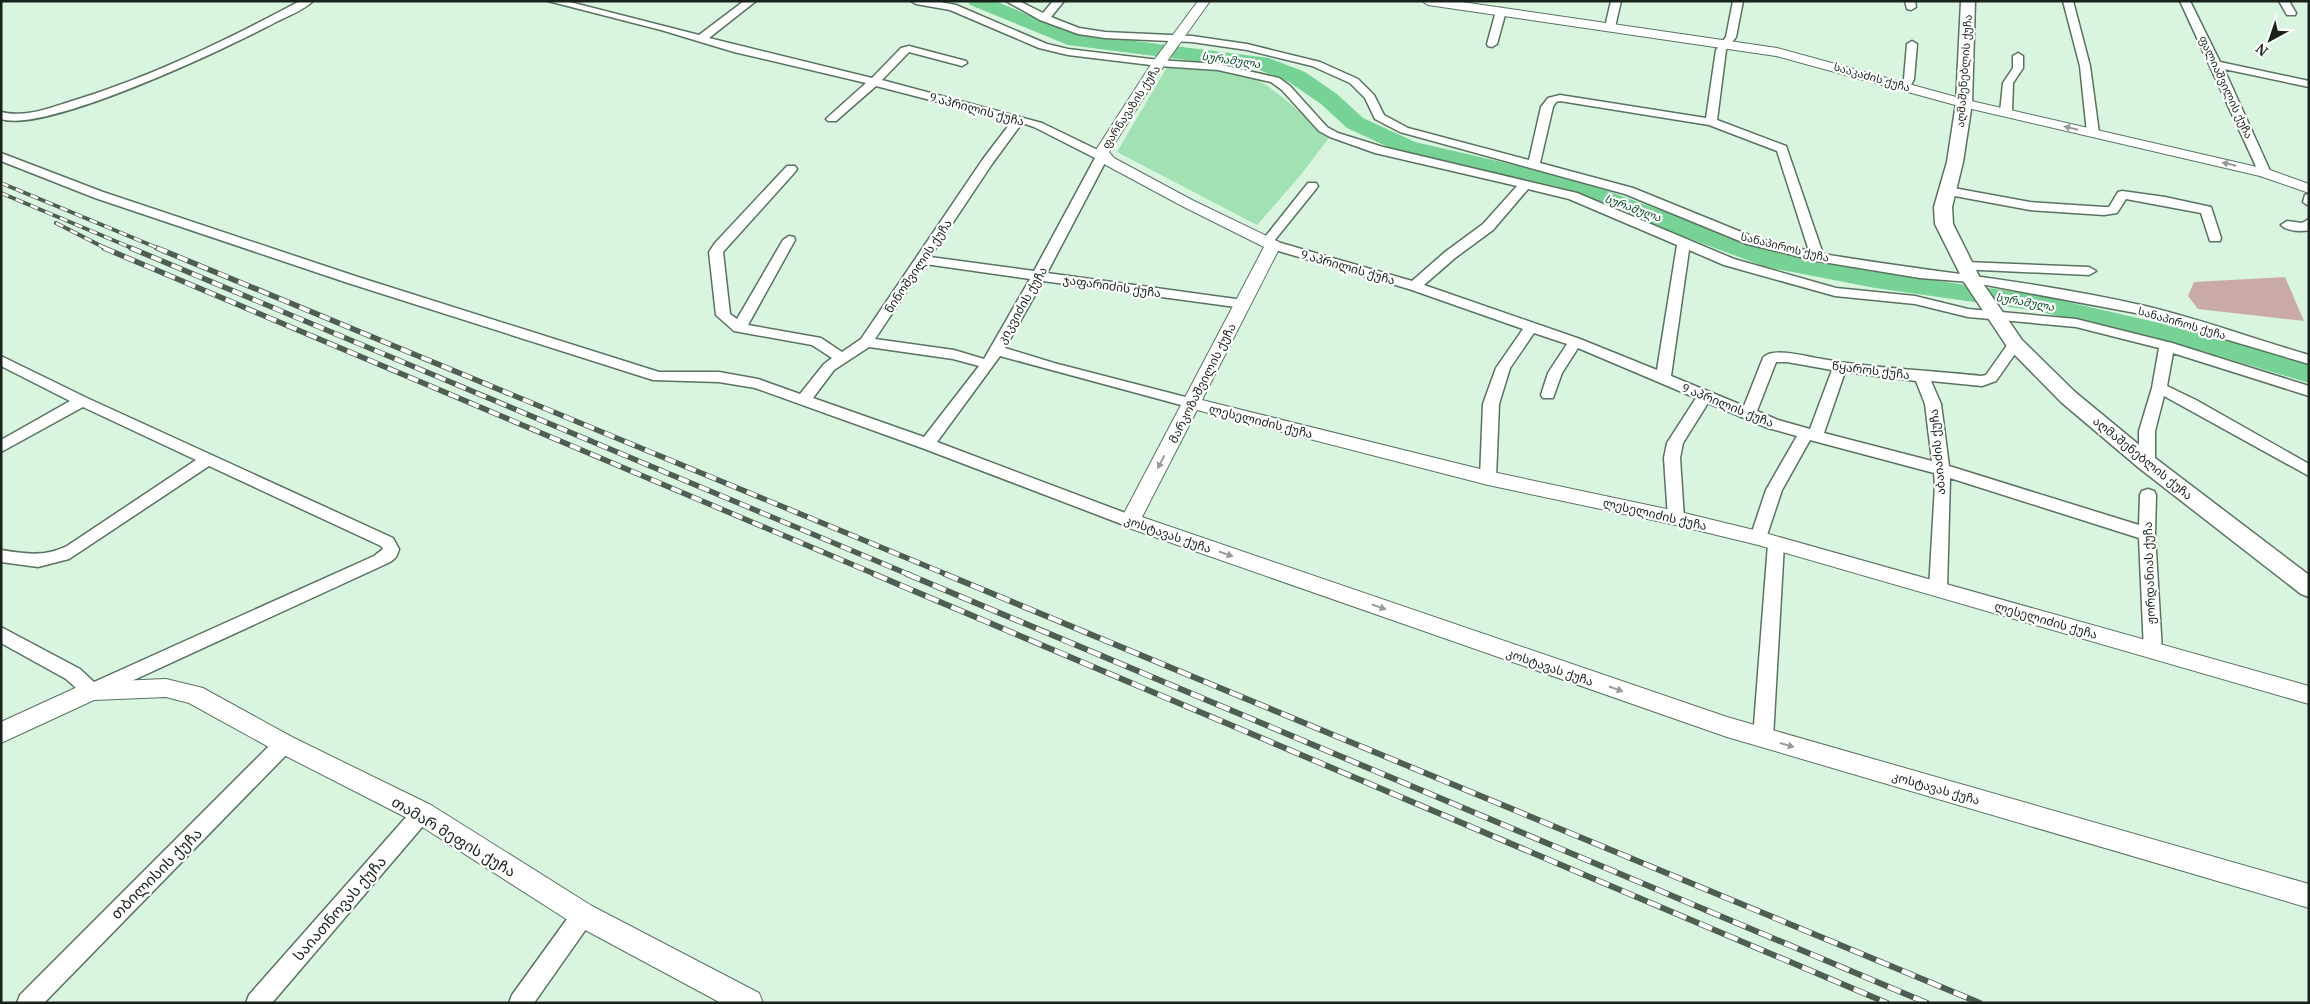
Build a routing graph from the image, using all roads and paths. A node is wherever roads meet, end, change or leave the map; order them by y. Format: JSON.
{"nodes":[{"id":1,"x":308,"y":1,"type":"edge"},
{"id":2,"x":553,"y":1,"type":"edge"},
{"id":3,"x":751,"y":1,"type":"edge"},
{"id":4,"x":916,"y":1,"type":"edge"},
{"id":5,"x":1011,"y":1,"type":"edge"},
{"id":6,"x":1059,"y":1,"type":"edge"},
{"id":7,"x":1204,"y":1,"type":"edge"},
{"id":8,"x":1428,"y":1,"type":"edge"},
{"id":9,"x":1616,"y":1,"type":"edge"},
{"id":10,"x":1738,"y":1,"type":"edge"},
{"id":11,"x":1968,"y":1,"type":"edge"},
{"id":12,"x":2068,"y":1,"type":"edge"},
{"id":13,"x":2185,"y":1,"type":"edge"},
{"id":14,"x":2284,"y":1,"type":"edge"},
{"id":15,"x":1461,"y":4,"type":"edge"},
{"id":16,"x":1501,"y":11,"type":"junction"},
{"id":17,"x":2291,"y":13,"type":"dead end"},
{"id":18,"x":1044,"y":18,"type":"junction"},
{"id":19,"x":1610,"y":27,"type":"junction"},
{"id":20,"x":702,"y":39,"type":"junction"},
{"id":21,"x":1176,"y":39,"type":"junction"},
{"id":22,"x":1492,"y":44,"type":"dead end"},
{"id":23,"x":1725,"y":44,"type":"junction"},
{"id":24,"x":1912,"y":44,"type":"dead end"},
{"id":25,"x":2018,"y":56,"type":"dead end"},
{"id":26,"x":1161,"y":60,"type":"junction"},
{"id":27,"x":962,"y":63,"type":"dead end"},
{"id":28,"x":2216,"y":64,"type":"junction"},
{"id":29,"x":874,"y":82,"type":"junction"},
{"id":30,"x":2309,"y":84,"type":"edge"},
{"id":31,"x":1905,"y":87,"type":"junction"},
{"id":32,"x":1964,"y":103,"type":"junction"},
{"id":33,"x":2006,"y":112,"type":"junction"},
{"id":34,"x":1,"y":116,"type":"edge"},
{"id":35,"x":832,"y":119,"type":"dead end"},
{"id":36,"x":1019,"y":120,"type":"junction"},
{"id":37,"x":1711,"y":122,"type":"junction"},
{"id":38,"x":2093,"y":133,"type":"junction"},
{"id":39,"x":1,"y":157,"type":"edge"},
{"id":40,"x":1102,"y":157,"type":"junction"},
{"id":41,"x":1534,"y":164,"type":"junction"},
{"id":42,"x":791,"y":169,"type":"dead end"},
{"id":43,"x":2265,"y":173,"type":"junction"},
{"id":44,"x":1312,"y":186,"type":"dead end"},
{"id":45,"x":1524,"y":186,"type":"junction"},
{"id":46,"x":2309,"y":189,"type":"edge"},
{"id":47,"x":1948,"y":192,"type":"junction"},
{"id":48,"x":2309,"y":224,"type":"edge"},
{"id":49,"x":2287,"y":225,"type":"dead end"},
{"id":50,"x":2215,"y":238,"type":"dead end"},
{"id":51,"x":789,"y":240,"type":"dead end"},
{"id":52,"x":1270,"y":243,"type":"junction"},
{"id":53,"x":1684,"y":244,"type":"junction"},
{"id":54,"x":1817,"y":257,"type":"junction"},
{"id":55,"x":922,"y":260,"type":"junction"},
{"id":56,"x":2089,"y":271,"type":"dead end"},
{"id":57,"x":1969,"y":275,"type":"junction"},
{"id":58,"x":1040,"y":276,"type":"junction"},
{"id":59,"x":1414,"y":286,"type":"junction"},
{"id":60,"x":1243,"y":304,"type":"junction"},
{"id":61,"x":1995,"y":314,"type":"junction"},
{"id":62,"x":1531,"y":327,"type":"junction"},
{"id":63,"x":739,"y":328,"type":"junction"},
{"id":64,"x":866,"y":342,"type":"junction"},
{"id":65,"x":1575,"y":342,"type":"junction"},
{"id":66,"x":2015,"y":344,"type":"junction"},
{"id":67,"x":2167,"y":346,"type":"junction"},
{"id":68,"x":997,"y":350,"type":"junction"},
{"id":69,"x":840,"y":357,"type":"junction"},
{"id":70,"x":1,"y":360,"type":"edge"},
{"id":71,"x":2309,"y":360,"type":"edge"},
{"id":72,"x":987,"y":364,"type":"junction"},
{"id":73,"x":1840,"y":367,"type":"junction"},
{"id":74,"x":1922,"y":377,"type":"junction"},
{"id":75,"x":1663,"y":378,"type":"junction"},
{"id":76,"x":2159,"y":388,"type":"junction"},
{"id":77,"x":2309,"y":391,"type":"edge"},
{"id":78,"x":1548,"y":395,"type":"dead end"},
{"id":79,"x":1705,"y":396,"type":"junction"},
{"id":80,"x":804,"y":399,"type":"junction"},
{"id":81,"x":82,"y":401,"type":"junction"},
{"id":82,"x":1192,"y":403,"type":"junction"},
{"id":83,"x":1748,"y":414,"type":"junction"},
{"id":84,"x":1810,"y":435,"type":"junction"},
{"id":85,"x":927,"y":444,"type":"junction"},
{"id":86,"x":1,"y":447,"type":"edge"},
{"id":87,"x":208,"y":459,"type":"junction"},
{"id":88,"x":2147,"y":463,"type":"junction"},
{"id":89,"x":1940,"y":469,"type":"junction"},
{"id":90,"x":2309,"y":471,"type":"edge"},
{"id":91,"x":1488,"y":478,"type":"junction"},
{"id":92,"x":2148,"y":494,"type":"dead end"},
{"id":93,"x":1676,"y":518,"type":"junction"},
{"id":94,"x":1130,"y":521,"type":"junction"},
{"id":95,"x":2147,"y":534,"type":"junction"},
{"id":96,"x":1767,"y":541,"type":"junction"},
{"id":97,"x":1,"y":556,"type":"edge"},
{"id":98,"x":2309,"y":588,"type":"edge"},
{"id":99,"x":1938,"y":589,"type":"junction"},
{"id":100,"x":1,"y":634,"type":"edge"},
{"id":101,"x":2153,"y":651,"type":"junction"},
{"id":102,"x":92,"y":691,"type":"junction"},
{"id":103,"x":2309,"y":695,"type":"edge"},
{"id":104,"x":1,"y":733,"type":"edge"},
{"id":105,"x":1763,"y":738,"type":"junction"},
{"id":106,"x":284,"y":744,"type":"junction"},
{"id":107,"x":422,"y":813,"type":"junction"},
{"id":108,"x":2309,"y":896,"type":"edge"},
{"id":109,"x":583,"y":914,"type":"junction"},
{"id":110,"x":720,"y":996,"type":"edge"},
{"id":111,"x":28,"y":1003,"type":"edge"},
{"id":112,"x":257,"y":1003,"type":"edge"},
{"id":113,"x":520,"y":1003,"type":"edge"},
{"id":114,"x":749,"y":1003,"type":"edge"}],
"edges":[{"from":1,"to":34,"type":"street"},
{"from":2,"to":20,"type":"street","name":"9 აპრილის ქუჩა"},
{"from":3,"to":20,"type":"street"},
{"from":4,"to":26,"type":"street"},
{"from":5,"to":18,"type":"street"},
{"from":6,"to":18,"type":"street"},
{"from":7,"to":21,"type":"street"},
{"from":8,"to":15,"type":"street","name":"სააკაძის ქუჩა"},
{"from":9,"to":19,"type":"street"},
{"from":10,"to":23,"type":"street"},
{"from":11,"to":32,"type":"main road","name":"აღმაშენებლის ქუჩა"},
{"from":12,"to":38,"type":"street"},
{"from":13,"to":28,"type":"street","name":"ფალიაშვილის ქუჩა"},
{"from":14,"to":17,"type":"street"},
{"from":15,"to":16,"type":"street","name":"სააკაძის ქუჩა"},
{"from":16,"to":19,"type":"street","name":"სააკაძის ქუჩა"},
{"from":16,"to":22,"type":"street"},
{"from":18,"to":21,"type":"street"},
{"from":19,"to":23,"type":"street","name":"სააკაძის ქუჩა"},
{"from":20,"to":29,"type":"street","name":"9 აპრილის ქუჩა"},
{"from":21,"to":26,"type":"street","name":"ფარნავაზის ქუჩა"},
{"from":21,"to":41,"type":"street","name":"სანაპიროს ქუჩა"},
{"from":23,"to":31,"type":"street","name":"სააკაძის ქუჩა"},
{"from":23,"to":37,"type":"street"},
{"from":24,"to":31,"type":"street"},
{"from":25,"to":33,"type":"street"},
{"from":26,"to":40,"type":"street","name":"ფარნავაზის ქუჩა"},
{"from":26,"to":45,"type":"street"},
{"from":27,"to":29,"type":"street"},
{"from":28,"to":30,"type":"street"},
{"from":28,"to":43,"type":"street","name":"ფალიაშვილის ქუჩა"},
{"from":29,"to":35,"type":"street"},
{"from":29,"to":36,"type":"street","name":"9 აპრილის ქუჩა"},
{"from":31,"to":32,"type":"street","name":"სააკაძის ქუჩა"},
{"from":32,"to":33,"type":"street","name":"სააკაძის ქუჩა"},
{"from":32,"to":47,"type":"main road","name":"აღმაშენებლის ქუჩა"},
{"from":38,"to":33,"type":"street","name":"სააკაძის ქუჩა","one_way":true},
{"from":36,"to":40,"type":"street","name":"9 აპრილის ქუჩა"},
{"from":36,"to":55,"type":"street","name":"ნინოშვილის ქუჩა"},
{"from":37,"to":41,"type":"street"},
{"from":37,"to":54,"type":"street"},
{"from":43,"to":38,"type":"street","name":"სააკაძის ქუჩა","one_way":true},
{"from":39,"to":80,"type":"street"},
{"from":40,"to":52,"type":"street","name":"9 აპრილის ქუჩა"},
{"from":40,"to":58,"type":"street","name":"კიკვიძის ქუჩა"},
{"from":41,"to":54,"type":"street","name":"სანაპიროს ქუჩა"},
{"from":42,"to":63,"type":"street"},
{"from":43,"to":46,"type":"street","name":"სააკაძის ქუჩა"},
{"from":44,"to":52,"type":"street"},
{"from":45,"to":53,"type":"street"},
{"from":45,"to":59,"type":"street"},
{"from":47,"to":50,"type":"street"},
{"from":47,"to":57,"type":"main road","name":"აღმაშენებლის ქუჩა"},
{"from":48,"to":49,"type":"street"},
{"from":51,"to":63,"type":"street"},
{"from":52,"to":59,"type":"street","name":"9 აპრილის ქუჩა"},
{"from":52,"to":60,"type":"street","name":"მარკოზაშვილის ქუჩა"},
{"from":53,"to":61,"type":"street"},
{"from":53,"to":75,"type":"street"},
{"from":54,"to":57,"type":"street","name":"სანაპიროს ქუჩა"},
{"from":55,"to":58,"type":"street","name":"ჯაფარიძის ქუჩა"},
{"from":55,"to":64,"type":"street","name":"ნინოშვილის ქუჩა"},
{"from":56,"to":57,"type":"street"},
{"from":57,"to":61,"type":"main road","name":"აღმაშენებლის ქუჩა"},
{"from":57,"to":71,"type":"street","name":"სანაპიროს ქუჩა"},
{"from":58,"to":60,"type":"street","name":"ჯაფარიძის ქუჩა"},
{"from":58,"to":68,"type":"street","name":"კიკვიძის ქუჩა"},
{"from":59,"to":62,"type":"street","name":"9 აპრილის ქუჩა"},
{"from":60,"to":82,"type":"street","name":"მარკოზაშვილის ქუჩა"},
{"from":61,"to":66,"type":"main road","name":"აღმაშენებლის ქუჩა"},
{"from":61,"to":67,"type":"street"},
{"from":62,"to":65,"type":"street","name":"9 აპრილის ქუჩა"},
{"from":62,"to":91,"type":"street"},
{"from":63,"to":69,"type":"street"},
{"from":64,"to":69,"type":"street","name":"ნინოშვილის ქუჩა"},
{"from":64,"to":72,"type":"street"},
{"from":65,"to":75,"type":"street","name":"9 აპრილის ქუჩა"},
{"from":65,"to":78,"type":"street"},
{"from":66,"to":74,"type":"street","name":"წყაროს ქუჩა"},
{"from":66,"to":88,"type":"main road","name":"აღმაშენებლის ქუჩა"},
{"from":67,"to":76,"type":"street"},
{"from":67,"to":77,"type":"street"},
{"from":68,"to":72,"type":"street","name":"კიკვიძის ქუჩა"},
{"from":68,"to":82,"type":"street","name":"ლესელიძის ქუჩა"},
{"from":69,"to":80,"type":"street","name":"ნინოშვილის ქუჩა"},
{"from":70,"to":81,"type":"street"},
{"from":72,"to":85,"type":"street","name":"კიკვიძის ქუჩა"},
{"from":73,"to":74,"type":"street","name":"წყაროს ქუჩა"},
{"from":73,"to":83,"type":"street","name":"წყაროს ქუჩა"},
{"from":73,"to":84,"type":"street"},
{"from":74,"to":89,"type":"street","name":"აბაიაძის ქუჩა"},
{"from":75,"to":79,"type":"street","name":"9 აპრილის ქუჩა"},
{"from":76,"to":88,"type":"street"},
{"from":76,"to":90,"type":"street"},
{"from":79,"to":83,"type":"street","name":"9 აპრილის ქუჩა"},
{"from":79,"to":93,"type":"street"},
{"from":80,"to":85,"type":"street","name":"კოსტავას ქუჩა"},
{"from":81,"to":86,"type":"street"},
{"from":81,"to":87,"type":"street"},
{"from":82,"to":91,"type":"street","name":"ლესელიძის ქუჩა"},
{"from":82,"to":94,"type":"street","name":"მარკოზაშვილის ქუჩა","one_way":true},
{"from":83,"to":84,"type":"street","name":"9 აპრილის ქუჩა"},
{"from":84,"to":89,"type":"street","name":"9 აპრილის ქუჩა"},
{"from":84,"to":96,"type":"street"},
{"from":85,"to":94,"type":"street","name":"კოსტავას ქუჩა"},
{"from":87,"to":97,"type":"street"},
{"from":87,"to":102,"type":"street"},
{"from":88,"to":98,"type":"main road","name":"აღმაშენებლის ქუჩა"},
{"from":89,"to":95,"type":"street","name":"9 აპრილის ქუჩა"},
{"from":89,"to":99,"type":"street","name":"აბაიაძის ქუჩა"},
{"from":91,"to":93,"type":"street","name":"ლესელიძის ქუჩა"},
{"from":92,"to":95,"type":"street","name":"ჟორდანიას ქუჩა"},
{"from":93,"to":96,"type":"street","name":"ლესელიძის ქუჩა"},
{"from":94,"to":105,"type":"street","name":"კოსტავას ქუჩა","one_way":true},
{"from":95,"to":101,"type":"street","name":"ჟორდანიას ქუჩა"},
{"from":96,"to":99,"type":"street","name":"ლესელიძის ქუჩა"},
{"from":96,"to":105,"type":"street"},
{"from":99,"to":101,"type":"street","name":"ლესელიძის ქუჩა"},
{"from":100,"to":102,"type":"street"},
{"from":101,"to":103,"type":"street","name":"ლესელიძის ქუჩა"},
{"from":102,"to":104,"type":"street"},
{"from":102,"to":106,"type":"street","name":"თამარ მეფის ქუჩა"},
{"from":105,"to":108,"type":"street","name":"კოსტავას ქუჩა","one_way":true},
{"from":106,"to":107,"type":"street","name":"თამარ მეფის ქუჩა"},
{"from":106,"to":111,"type":"street","name":"თბილისის ქუჩა"},
{"from":107,"to":109,"type":"street","name":"თამარ მეფის ქუჩა"},
{"from":107,"to":112,"type":"street","name":"საიათნოვას ქუჩა"},
{"from":109,"to":110,"type":"street","name":"თამარ მეფის ქუჩა"},
{"from":109,"to":113,"type":"street"},
{"from":110,"to":114,"type":"street","name":"თამარ მეფის ქუჩა"}]}
